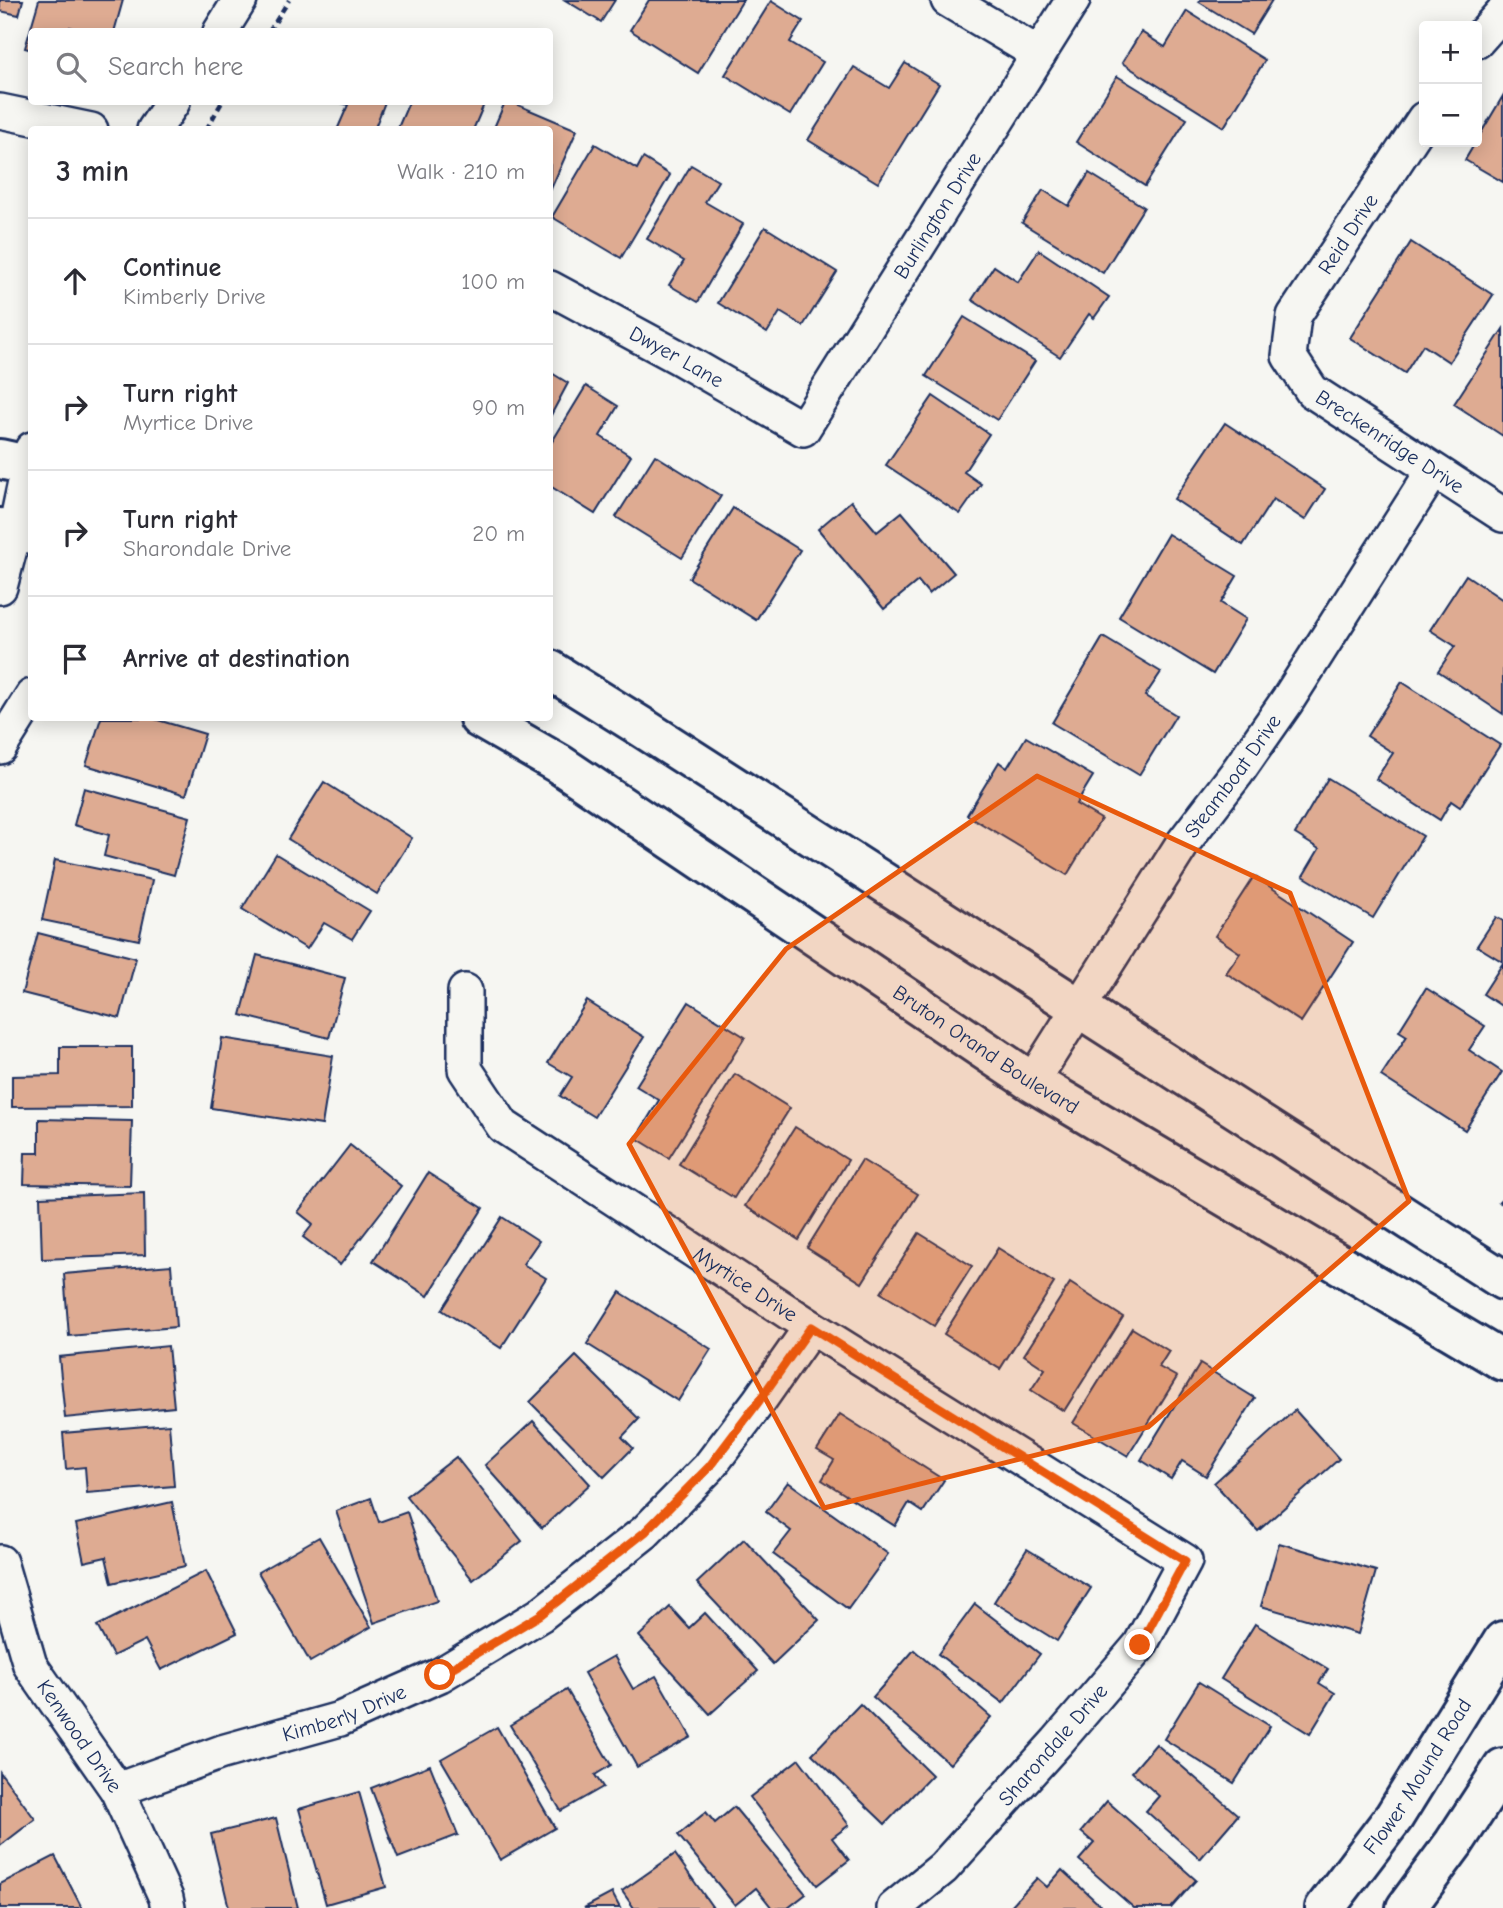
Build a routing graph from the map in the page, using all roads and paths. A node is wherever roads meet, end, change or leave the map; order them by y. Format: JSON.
{"nodes":[{"id":1,"x":240,"y":0,"type":"edge"},
{"id":2,"x":289,"y":0,"type":"edge"},
{"id":3,"x":948,"y":0,"type":"edge"},
{"id":4,"x":1073,"y":0,"type":"edge"},
{"id":5,"x":1503,"y":12,"type":"edge"},
{"id":6,"x":222,"y":28,"type":"edge"},
{"id":7,"x":272,"y":28,"type":"edge"},
{"id":8,"x":1482,"y":35,"type":"edge"},
{"id":9,"x":1038,"y":54,"type":"junction"},
{"id":10,"x":171,"y":105,"type":"edge"},
{"id":11,"x":220,"y":105,"type":"edge"},
{"id":12,"x":0,"y":111,"type":"edge"},
{"id":13,"x":72,"y":126,"type":"edge"},
{"id":14,"x":157,"y":126,"type":"edge"},
{"id":15,"x":207,"y":126,"type":"edge"},
{"id":16,"x":1419,"y":127,"type":"edge"},
{"id":17,"x":553,"y":290,"type":"edge"},
{"id":18,"x":1289,"y":356,"type":"joint"},
{"id":19,"x":803,"y":429,"type":"joint"},
{"id":20,"x":23,"y":460,"type":"edge"},
{"id":21,"x":1433,"y":471,"type":"junction"},
{"id":22,"x":1503,"y":516,"type":"edge"},
{"id":23,"x":16,"y":530,"type":"edge"},
{"id":24,"x":0,"y":587,"type":"edge"},
{"id":25,"x":553,"y":672,"type":"edge"},
{"id":26,"x":28,"y":702,"type":"edge"},
{"id":27,"x":484,"y":721,"type":"edge"},
{"id":28,"x":0,"y":747,"type":"edge"},
{"id":29,"x":465,"y":991,"type":"dead end"},
{"id":30,"x":1079,"y":1008,"type":"junction"},
{"id":31,"x":1032,"y":1082,"type":"junction"},
{"id":32,"x":1503,"y":1280,"type":"edge"},
{"id":33,"x":811,"y":1327,"type":"junction"},
{"id":34,"x":1503,"y":1361,"type":"edge"},
{"id":35,"x":1185,"y":1561,"type":"joint"},
{"id":36,"x":0,"y":1562,"type":"edge"},
{"id":37,"x":1503,"y":1641,"type":"edge"},
{"id":38,"x":1503,"y":1768,"type":"edge"},
{"id":39,"x":117,"y":1790,"type":"junction"},
{"id":40,"x":169,"y":1908,"type":"edge"},
{"id":41,"x":894,"y":1908,"type":"edge"},
{"id":42,"x":1325,"y":1908,"type":"edge"},
{"id":43,"x":1406,"y":1908,"type":"edge"}],
"edges":[{"from":1,"to":6,"type":"street"},
{"from":2,"to":7,"type":"path"},
{"from":3,"to":9,"type":"street"},
{"from":4,"to":9,"type":"street","name":"Burlington Drive"},
{"from":5,"to":8,"type":"street"},
{"from":9,"to":19,"type":"street","name":"Burlington Drive"},
{"from":10,"to":14,"type":"street"},
{"from":11,"to":15,"type":"path"},
{"from":12,"to":13,"type":"street"},
{"from":16,"to":18,"type":"street","name":"Reid Drive"},
{"from":17,"to":19,"type":"street","name":"Dwyer Lane"},
{"from":18,"to":21,"type":"street","name":"Breckenridge Drive"},
{"from":20,"to":23,"type":"street"},
{"from":21,"to":22,"type":"street","name":"Breckenridge Drive"},
{"from":21,"to":30,"type":"street","name":"Steamboat Drive"},
{"from":23,"to":24,"type":"street"},
{"from":25,"to":30,"type":"main road"},
{"from":26,"to":28,"type":"street"},
{"from":27,"to":31,"type":"main road","name":"Bruton Orand Boulevard"},
{"from":29,"to":33,"type":"street","name":"Myrtice Drive"},
{"from":30,"to":31,"type":"street","name":"Steamboat Drive"},
{"from":30,"to":32,"type":"main road"},
{"from":31,"to":34,"type":"main road","name":"Bruton Orand Boulevard"},
{"from":33,"to":35,"type":"street","name":"Myrtice Drive"},
{"from":33,"to":39,"type":"street","name":"Kimberly Drive"},
{"from":35,"to":41,"type":"street","name":"Sharondale Drive"},
{"from":36,"to":39,"type":"street","name":"Kenwood Drive"},
{"from":37,"to":42,"type":"main road","name":"Flower Mound Road"},
{"from":38,"to":43,"type":"main road"},
{"from":39,"to":40,"type":"street","name":"Kenwood Drive"}]}
